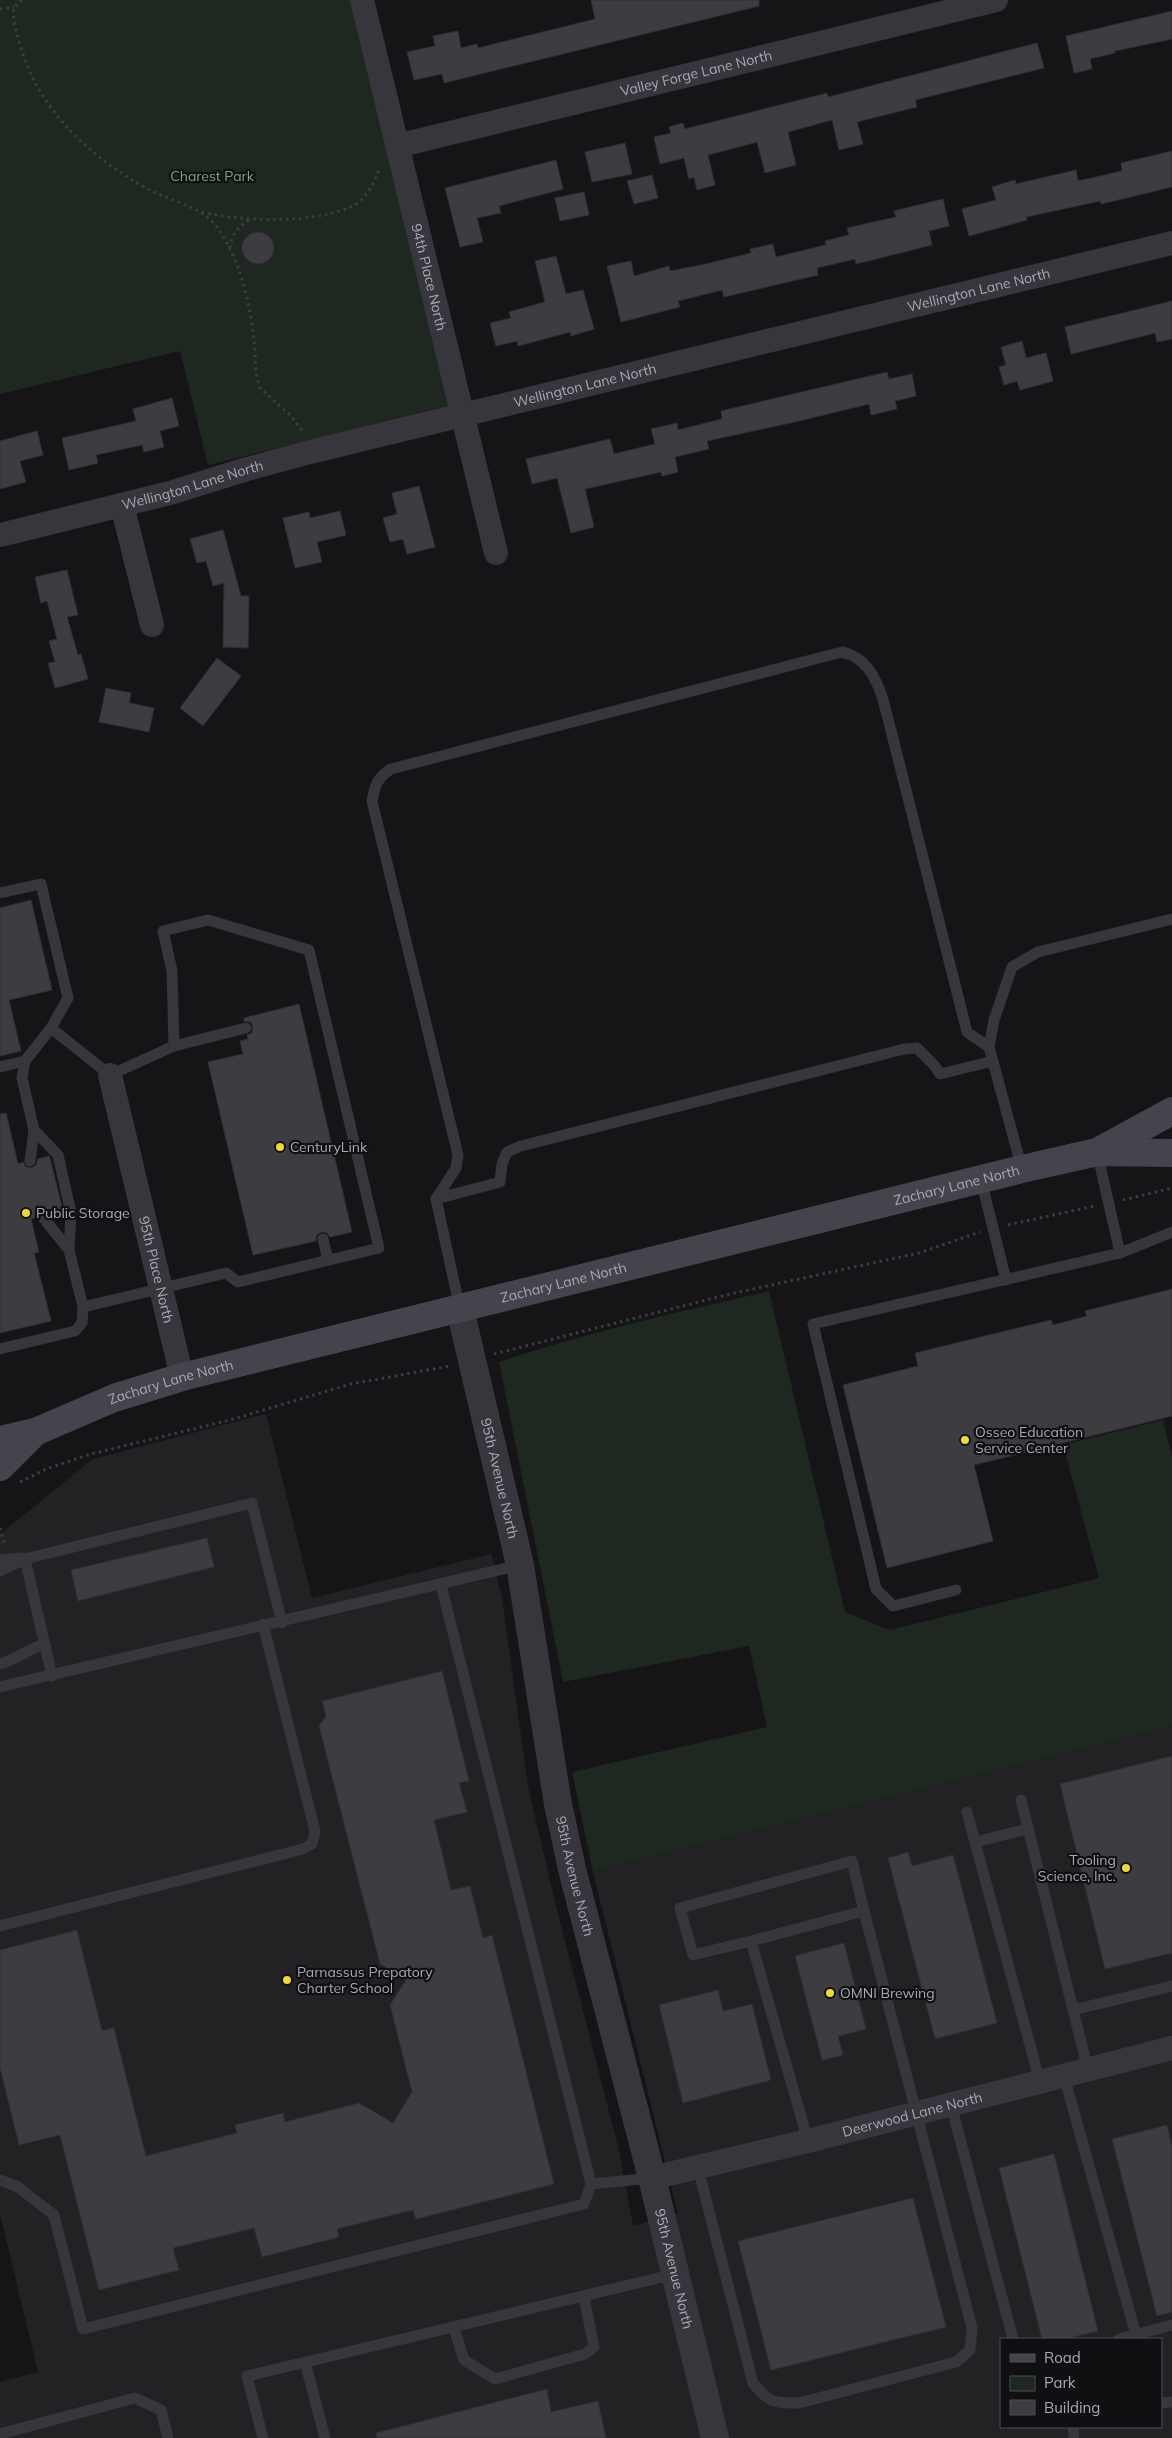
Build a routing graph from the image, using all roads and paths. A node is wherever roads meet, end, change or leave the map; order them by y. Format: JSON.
{"nodes":[{"id":1,"x":22,"y":0,"type":"edge"},
{"id":2,"x":362,"y":0,"type":"edge"},
{"id":3,"x":996,"y":0,"type":"edge"},
{"id":4,"x":14,"y":7,"type":"junction"},
{"id":5,"x":0,"y":9,"type":"edge"},
{"id":6,"x":399,"y":152,"type":"junction"},
{"id":7,"x":200,"y":211,"type":"junction"},
{"id":8,"x":254,"y":218,"type":"junction"},
{"id":9,"x":1172,"y":243,"type":"edge"},
{"id":10,"x":230,"y":251,"type":"junction"},
{"id":11,"x":464,"y":416,"type":"junction"},
{"id":12,"x":310,"y":452,"type":"junction"},
{"id":13,"x":122,"y":505,"type":"junction"},
{"id":14,"x":0,"y":535,"type":"edge"},
{"id":15,"x":496,"y":553,"type":"dead end"},
{"id":16,"x":152,"y":625,"type":"dead end"},
{"id":17,"x":0,"y":893,"type":"edge"},
{"id":18,"x":1172,"y":919,"type":"edge"},
{"id":19,"x":50,"y":1028,"type":"junction"},
{"id":20,"x":246,"y":1028,"type":"dead end"},
{"id":21,"x":174,"y":1046,"type":"junction"},
{"id":22,"x":989,"y":1047,"type":"junction"},
{"id":23,"x":25,"y":1061,"type":"junction"},
{"id":24,"x":993,"y":1061,"type":"junction"},
{"id":25,"x":0,"y":1067,"type":"edge"},
{"id":26,"x":110,"y":1075,"type":"junction"},
{"id":27,"x":1172,"y":1110,"type":"edge"},
{"id":28,"x":34,"y":1130,"type":"junction"},
{"id":29,"x":1097,"y":1152,"type":"junction"},
{"id":30,"x":1172,"y":1153,"type":"edge"},
{"id":31,"x":30,"y":1161,"type":"dead end"},
{"id":32,"x":1022,"y":1169,"type":"junction"},
{"id":33,"x":980,"y":1180,"type":"junction"},
{"id":34,"x":1172,"y":1188,"type":"edge"},
{"id":35,"x":1128,"y":1198,"type":"dead end"},
{"id":36,"x":436,"y":1199,"type":"junction"},
{"id":37,"x":1092,"y":1206,"type":"dead end"},
{"id":38,"x":42,"y":1216,"type":"dead end"},
{"id":39,"x":1006,"y":1226,"type":"dead end"},
{"id":40,"x":1172,"y":1232,"type":"edge"},
{"id":41,"x":977,"y":1233,"type":"dead end"},
{"id":42,"x":323,"y":1239,"type":"dead end"},
{"id":43,"x":69,"y":1250,"type":"junction"},
{"id":44,"x":1120,"y":1253,"type":"junction"},
{"id":45,"x":328,"y":1260,"type":"junction"},
{"id":46,"x":1006,"y":1280,"type":"junction"},
{"id":47,"x":159,"y":1288,"type":"junction"},
{"id":48,"x":83,"y":1307,"type":"junction"},
{"id":49,"x":460,"y":1309,"type":"junction"},
{"id":50,"x":0,"y":1349,"type":"edge"},
{"id":51,"x":490,"y":1355,"type":"dead end"},
{"id":52,"x":456,"y":1365,"type":"dead end"},
{"id":53,"x":182,"y":1377,"type":"junction"},
{"id":54,"x":35,"y":1432,"type":"junction"},
{"id":55,"x":0,"y":1440,"type":"edge"},
{"id":56,"x":6,"y":1477,"type":"edge"},
{"id":57,"x":24,"y":1558,"type":"junction"},
{"id":58,"x":0,"y":1560,"type":"edge"},
{"id":59,"x":520,"y":1565,"type":"junction"},
{"id":60,"x":0,"y":1571,"type":"edge"},
{"id":61,"x":441,"y":1585,"type":"junction"},
{"id":62,"x":956,"y":1590,"type":"dead end"},
{"id":63,"x":282,"y":1623,"type":"junction"},
{"id":64,"x":263,"y":1624,"type":"junction"},
{"id":65,"x":45,"y":1644,"type":"junction"},
{"id":66,"x":0,"y":1664,"type":"edge"},
{"id":67,"x":52,"y":1676,"type":"junction"},
{"id":68,"x":0,"y":1687,"type":"edge"},
{"id":69,"x":1021,"y":1800,"type":"dead end"},
{"id":70,"x":967,"y":1812,"type":"dead end"},
{"id":71,"x":1028,"y":1828,"type":"junction"},
{"id":72,"x":975,"y":1842,"type":"junction"},
{"id":73,"x":864,"y":1911,"type":"junction"},
{"id":74,"x":0,"y":1926,"type":"edge"},
{"id":75,"x":751,"y":1941,"type":"junction"},
{"id":76,"x":1172,"y":1986,"type":"edge"},
{"id":77,"x":1073,"y":2010,"type":"junction"},
{"id":78,"x":1172,"y":2048,"type":"edge"},
{"id":79,"x":1088,"y":2070,"type":"junction"},
{"id":80,"x":1064,"y":2076,"type":"junction"},
{"id":81,"x":1040,"y":2082,"type":"junction"},
{"id":82,"x":951,"y":2105,"type":"junction"},
{"id":83,"x":916,"y":2114,"type":"junction"},
{"id":84,"x":808,"y":2142,"type":"junction"},
{"id":85,"x":698,"y":2168,"type":"junction"},
{"id":86,"x":652,"y":2178,"type":"junction"},
{"id":87,"x":0,"y":2180,"type":"edge"},
{"id":88,"x":591,"y":2184,"type":"junction"},
{"id":89,"x":675,"y":2274,"type":"junction"},
{"id":90,"x":584,"y":2297,"type":"junction"},
{"id":91,"x":1172,"y":2325,"type":"edge"},
{"id":92,"x":454,"y":2328,"type":"junction"},
{"id":93,"x":1136,"y":2335,"type":"junction"},
{"id":94,"x":1013,"y":2338,"type":"edge"},
{"id":95,"x":1123,"y":2338,"type":"edge"},
{"id":96,"x":305,"y":2362,"type":"junction"},
{"id":97,"x":0,"y":2434,"type":"edge"},
{"id":98,"x":168,"y":2438,"type":"edge"},
{"id":99,"x":263,"y":2438,"type":"edge"},
{"id":100,"x":324,"y":2438,"type":"edge"},
{"id":101,"x":715,"y":2438,"type":"edge"}],
"edges":[{"from":1,"to":4,"type":"path"},
{"from":2,"to":6,"type":"street","name":"94th Place North"},
{"from":3,"to":6,"type":"street","name":"Valley Forge Lane North"},
{"from":4,"to":5,"type":"path"},
{"from":4,"to":7,"type":"path"},
{"from":6,"to":8,"type":"path"},
{"from":6,"to":11,"type":"street","name":"94th Place North"},
{"from":7,"to":8,"type":"path"},
{"from":7,"to":10,"type":"path"},
{"from":8,"to":10,"type":"path"},
{"from":9,"to":11,"type":"street","name":"Wellington Lane North"},
{"from":10,"to":12,"type":"path"},
{"from":11,"to":12,"type":"street","name":"Wellington Lane North"},
{"from":11,"to":15,"type":"street","name":"94th Place North"},
{"from":12,"to":13,"type":"street","name":"Wellington Lane North"},
{"from":13,"to":14,"type":"street","name":"Wellington Lane North"},
{"from":13,"to":16,"type":"street"},
{"from":17,"to":19,"type":"lane"},
{"from":18,"to":22,"type":"lane"},
{"from":19,"to":23,"type":"lane"},
{"from":19,"to":26,"type":"lane"},
{"from":20,"to":21,"type":"lane"},
{"from":21,"to":26,"type":"lane"},
{"from":21,"to":45,"type":"lane"},
{"from":22,"to":24,"type":"lane"},
{"from":22,"to":36,"type":"lane"},
{"from":23,"to":25,"type":"lane"},
{"from":23,"to":28,"type":"lane"},
{"from":24,"to":32,"type":"lane"},
{"from":24,"to":36,"type":"lane"},
{"from":26,"to":47,"type":"street","name":"95th Place North"},
{"from":27,"to":29,"type":"main road","name":"Zachary Lane North"},
{"from":28,"to":31,"type":"lane"},
{"from":28,"to":43,"type":"lane"},
{"from":29,"to":30,"type":"main road","name":"Zachary Lane North"},
{"from":29,"to":32,"type":"main road","name":"Zachary Lane North"},
{"from":29,"to":44,"type":"lane"},
{"from":32,"to":33,"type":"main road","name":"Zachary Lane North"},
{"from":33,"to":46,"type":"lane"},
{"from":33,"to":49,"type":"main road","name":"Zachary Lane North"},
{"from":34,"to":35,"type":"path"},
{"from":36,"to":49,"type":"lane"},
{"from":37,"to":39,"type":"path"},
{"from":38,"to":43,"type":"lane"},
{"from":40,"to":44,"type":"lane"},
{"from":41,"to":51,"type":"path"},
{"from":42,"to":45,"type":"lane"},
{"from":43,"to":48,"type":"lane"},
{"from":44,"to":46,"type":"lane"},
{"from":45,"to":47,"type":"lane"},
{"from":46,"to":62,"type":"lane"},
{"from":47,"to":48,"type":"lane"},
{"from":47,"to":53,"type":"street","name":"95th Place North"},
{"from":48,"to":50,"type":"lane"},
{"from":49,"to":53,"type":"main road","name":"Zachary Lane North"},
{"from":49,"to":59,"type":"street","name":"95th Avenue North"},
{"from":52,"to":56,"type":"path"},
{"from":53,"to":54,"type":"main road","name":"Zachary Lane North"},
{"from":54,"to":55,"type":"main road","name":"Zachary Lane North"},
{"from":54,"to":56,"type":"main road","name":"Zachary Lane North"},
{"from":57,"to":58,"type":"lane"},
{"from":57,"to":60,"type":"lane"},
{"from":57,"to":63,"type":"lane"},
{"from":57,"to":65,"type":"lane"},
{"from":59,"to":61,"type":"lane"},
{"from":59,"to":86,"type":"street","name":"95th Avenue North"},
{"from":61,"to":63,"type":"lane"},
{"from":61,"to":88,"type":"lane"},
{"from":63,"to":64,"type":"lane"},
{"from":64,"to":67,"type":"lane"},
{"from":64,"to":74,"type":"lane"},
{"from":65,"to":66,"type":"lane"},
{"from":65,"to":67,"type":"lane"},
{"from":67,"to":68,"type":"lane"},
{"from":69,"to":71,"type":"lane"},
{"from":70,"to":72,"type":"lane"},
{"from":71,"to":72,"type":"lane"},
{"from":71,"to":77,"type":"lane"},
{"from":72,"to":81,"type":"lane"},
{"from":73,"to":75,"type":"lane"},
{"from":73,"to":75,"type":"lane"},
{"from":73,"to":83,"type":"lane"},
{"from":75,"to":84,"type":"lane"},
{"from":76,"to":77,"type":"lane"},
{"from":77,"to":79,"type":"lane"},
{"from":78,"to":79,"type":"street","name":"Deerwood Lane North"},
{"from":79,"to":80,"type":"street","name":"Deerwood Lane North"},
{"from":80,"to":81,"type":"street","name":"Deerwood Lane North"},
{"from":80,"to":93,"type":"lane"},
{"from":81,"to":82,"type":"street","name":"Deerwood Lane North"},
{"from":82,"to":83,"type":"street","name":"Deerwood Lane North"},
{"from":82,"to":94,"type":"lane"},
{"from":83,"to":84,"type":"street","name":"Deerwood Lane North"},
{"from":83,"to":85,"type":"lane"},
{"from":84,"to":85,"type":"street","name":"Deerwood Lane North"},
{"from":85,"to":86,"type":"street","name":"Deerwood Lane North"},
{"from":86,"to":88,"type":"lane"},
{"from":86,"to":89,"type":"street","name":"95th Avenue North"},
{"from":87,"to":88,"type":"lane"},
{"from":89,"to":90,"type":"lane"},
{"from":89,"to":101,"type":"street","name":"95th Avenue North"},
{"from":90,"to":92,"type":"lane"},
{"from":90,"to":92,"type":"lane"},
{"from":91,"to":93,"type":"lane"},
{"from":92,"to":96,"type":"lane"},
{"from":93,"to":95,"type":"lane"},
{"from":96,"to":99,"type":"lane"},
{"from":96,"to":100,"type":"lane"},
{"from":97,"to":98,"type":"lane"}]}
